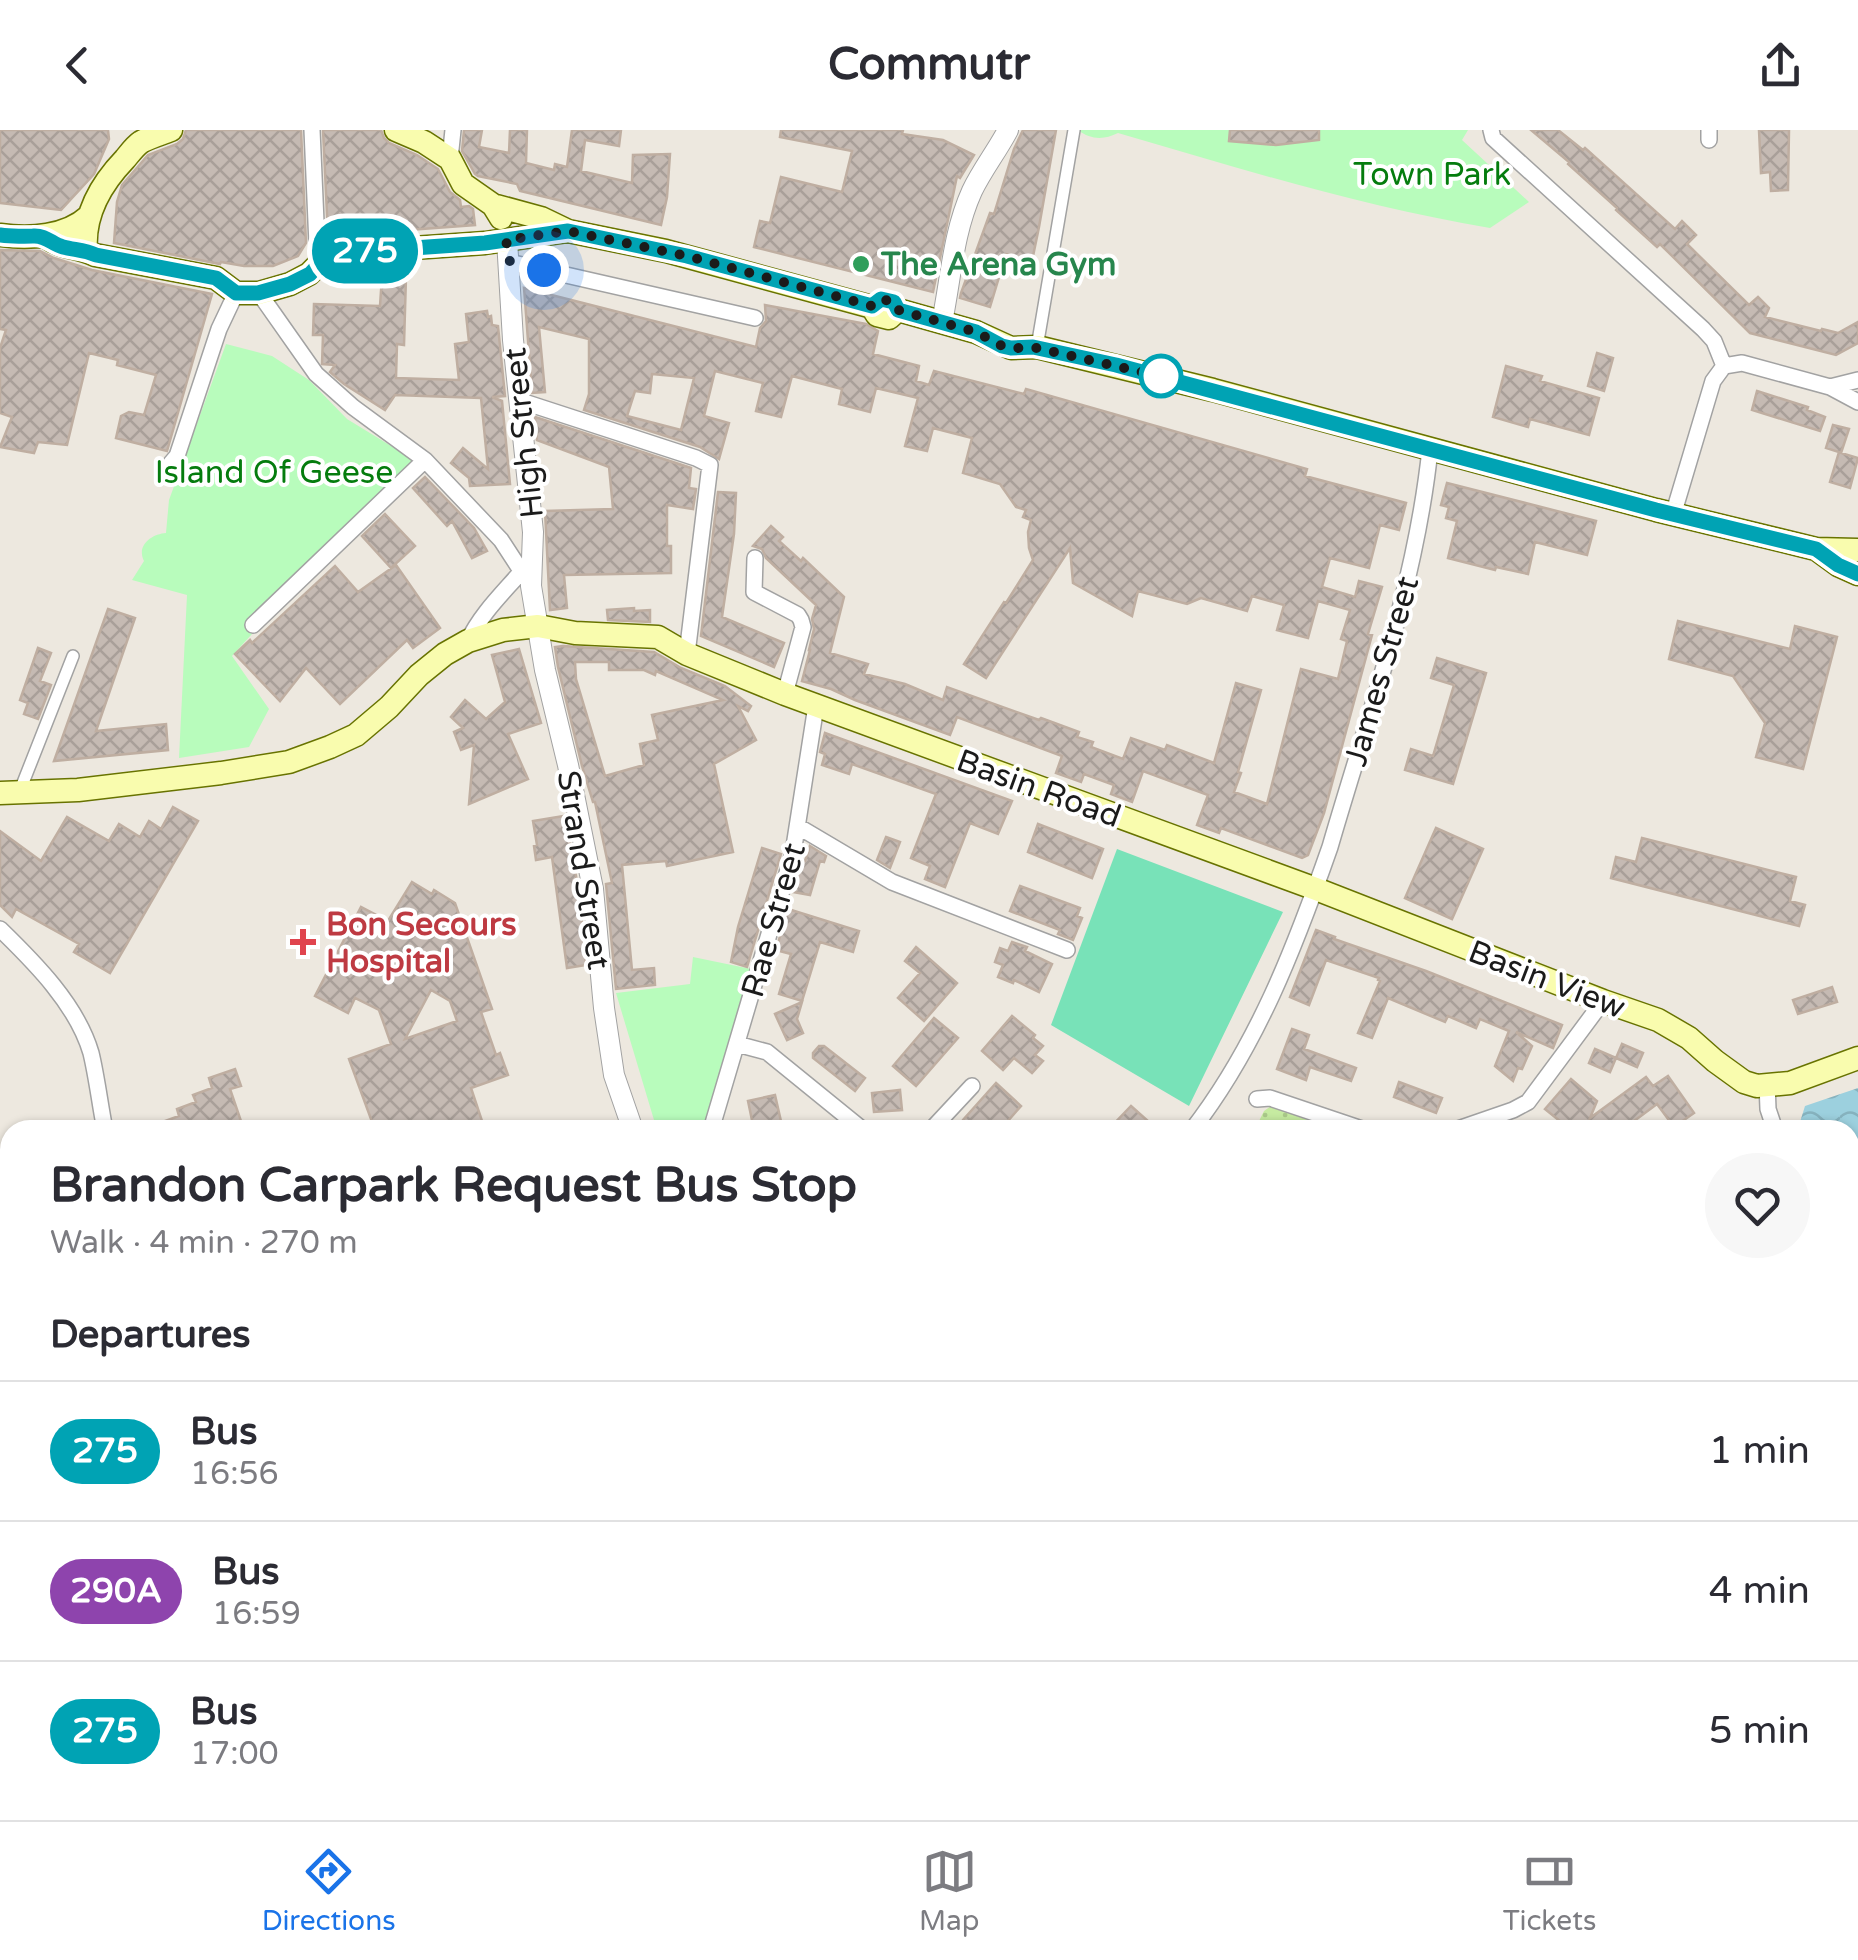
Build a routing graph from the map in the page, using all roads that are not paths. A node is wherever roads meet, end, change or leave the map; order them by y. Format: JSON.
{"nodes":[{"id":1,"x":170,"y":130,"type":"edge"},
{"id":2,"x":312,"y":130,"type":"edge"},
{"id":3,"x":396,"y":130,"type":"edge"},
{"id":4,"x":453,"y":130,"type":"edge"},
{"id":5,"x":1008,"y":130,"type":"edge"},
{"id":6,"x":1074,"y":130,"type":"edge"},
{"id":7,"x":1491,"y":130,"type":"edge"},
{"id":8,"x":450,"y":160,"type":"junction"},
{"id":9,"x":493,"y":205,"type":"junction"},
{"id":10,"x":89,"y":216,"type":"junction"},
{"id":11,"x":575,"y":233,"type":"junction"},
{"id":12,"x":0,"y":236,"type":"edge"},
{"id":13,"x":46,"y":237,"type":"junction"},
{"id":14,"x":86,"y":250,"type":"junction"},
{"id":15,"x":508,"y":251,"type":"junction"},
{"id":16,"x":322,"y":261,"type":"junction"},
{"id":17,"x":247,"y":293,"type":"junction"},
{"id":18,"x":755,"y":318,"type":"dead end"},
{"id":19,"x":942,"y":322,"type":"junction"},
{"id":20,"x":1035,"y":347,"type":"junction"},
{"id":21,"x":1724,"y":366,"type":"junction"},
{"id":22,"x":1858,"y":380,"type":"edge"},
{"id":23,"x":1830,"y":387,"type":"junction"},
{"id":24,"x":521,"y":401,"type":"junction"},
{"id":25,"x":1858,"y":402,"type":"edge"},
{"id":26,"x":1430,"y":449,"type":"junction"},
{"id":27,"x":174,"y":460,"type":"dead end"},
{"id":28,"x":425,"y":460,"type":"junction"},
{"id":29,"x":1673,"y":514,"type":"junction"},
{"id":30,"x":533,"y":532,"type":"junction"},
{"id":31,"x":1816,"y":549,"type":"junction"},
{"id":32,"x":507,"y":550,"type":"junction"},
{"id":33,"x":1858,"y":550,"type":"edge"},
{"id":34,"x":755,"y":558,"type":"dead end"},
{"id":35,"x":1858,"y":574,"type":"edge"},
{"id":36,"x":526,"y":579,"type":"junction"},
{"id":37,"x":253,"y":625,"type":"dead end"},
{"id":38,"x":546,"y":627,"type":"junction"},
{"id":39,"x":468,"y":641,"type":"junction"},
{"id":40,"x":687,"y":654,"type":"junction"},
{"id":41,"x":73,"y":656,"type":"dead end"},
{"id":42,"x":774,"y":690,"type":"junction"},
{"id":43,"x":816,"y":706,"type":"junction"},
{"id":44,"x":9,"y":793,"type":"edge"},
{"id":45,"x":799,"y":828,"type":"junction"},
{"id":46,"x":1316,"y":889,"type":"junction"},
{"id":47,"x":0,"y":929,"type":"edge"},
{"id":48,"x":1068,"y":950,"type":"dead end"},
{"id":49,"x":1603,"y":1001,"type":"junction"},
{"id":50,"x":737,"y":1044,"type":"junction"},
{"id":51,"x":1858,"y":1058,"type":"edge"},
{"id":52,"x":1767,"y":1084,"type":"junction"},
{"id":53,"x":972,"y":1086,"type":"dead end"},
{"id":54,"x":1257,"y":1099,"type":"dead end"},
{"id":55,"x":102,"y":1120,"type":"edge"},
{"id":56,"x":630,"y":1120,"type":"edge"},
{"id":57,"x":714,"y":1120,"type":"edge"},
{"id":58,"x":851,"y":1120,"type":"edge"},
{"id":59,"x":940,"y":1120,"type":"edge"},
{"id":60,"x":1200,"y":1120,"type":"edge"},
{"id":61,"x":1335,"y":1120,"type":"edge"},
{"id":62,"x":1484,"y":1120,"type":"edge"},
{"id":63,"x":1772,"y":1120,"type":"edge"}],
"edges":[{"from":1,"to":10,"type":"main road"},
{"from":2,"to":16,"type":"street"},
{"from":3,"to":8,"type":"main road"},
{"from":4,"to":8,"type":"street"},
{"from":5,"to":19,"type":"street"},
{"from":6,"to":20,"type":"street"},
{"from":7,"to":21,"type":"street"},
{"from":8,"to":9,"type":"main road"},
{"from":9,"to":11,"type":"main road"},
{"from":9,"to":15,"type":"main road"},
{"from":10,"to":13,"type":"main road"},
{"from":10,"to":14,"type":"main road"},
{"from":11,"to":15,"type":"main road"},
{"from":11,"to":19,"type":"main road"},
{"from":12,"to":13,"type":"main road"},
{"from":13,"to":14,"type":"main road"},
{"from":14,"to":17,"type":"main road"},
{"from":15,"to":16,"type":"main road"},
{"from":15,"to":18,"type":"street"},
{"from":15,"to":24,"type":"street","name":"High Street"},
{"from":16,"to":17,"type":"main road"},
{"from":17,"to":27,"type":"street"},
{"from":17,"to":28,"type":"street"},
{"from":19,"to":20,"type":"main road"},
{"from":20,"to":26,"type":"main road"},
{"from":21,"to":23,"type":"street"},
{"from":21,"to":29,"type":"street"},
{"from":22,"to":23,"type":"street"},
{"from":23,"to":25,"type":"street"},
{"from":24,"to":30,"type":"street","name":"High Street"},
{"from":24,"to":40,"type":"street"},
{"from":26,"to":29,"type":"main road"},
{"from":26,"to":46,"type":"street","name":"James Street"},
{"from":28,"to":32,"type":"street"},
{"from":28,"to":37,"type":"street"},
{"from":29,"to":31,"type":"main road"},
{"from":30,"to":32,"type":"street"},
{"from":30,"to":36,"type":"street","name":"High Street"},
{"from":31,"to":33,"type":"main road"},
{"from":31,"to":35,"type":"main road"},
{"from":32,"to":36,"type":"street"},
{"from":34,"to":42,"type":"street"},
{"from":36,"to":38,"type":"street","name":"High Street"},
{"from":36,"to":39,"type":"street"},
{"from":38,"to":39,"type":"main road","name":"Basin Road"},
{"from":38,"to":40,"type":"main road","name":"Basin Road"},
{"from":38,"to":56,"type":"street","name":"Strand Street"},
{"from":39,"to":44,"type":"main road","name":"Basin Road"},
{"from":40,"to":42,"type":"main road","name":"Basin Road"},
{"from":41,"to":44,"type":"street"},
{"from":42,"to":43,"type":"main road","name":"Basin Road"},
{"from":43,"to":45,"type":"street","name":"Rae Street"},
{"from":43,"to":46,"type":"main road","name":"Basin Road"},
{"from":45,"to":48,"type":"street"},
{"from":45,"to":50,"type":"street","name":"Rae Street"},
{"from":46,"to":49,"type":"main road","name":"Basin View"},
{"from":46,"to":60,"type":"street","name":"James Street"},
{"from":47,"to":55,"type":"street"},
{"from":49,"to":52,"type":"main road","name":"Basin View"},
{"from":49,"to":62,"type":"street"},
{"from":50,"to":57,"type":"street","name":"Rae Street"},
{"from":50,"to":58,"type":"street"},
{"from":51,"to":52,"type":"main road"},
{"from":52,"to":63,"type":"street"},
{"from":53,"to":59,"type":"street"},
{"from":54,"to":61,"type":"street"}]}
